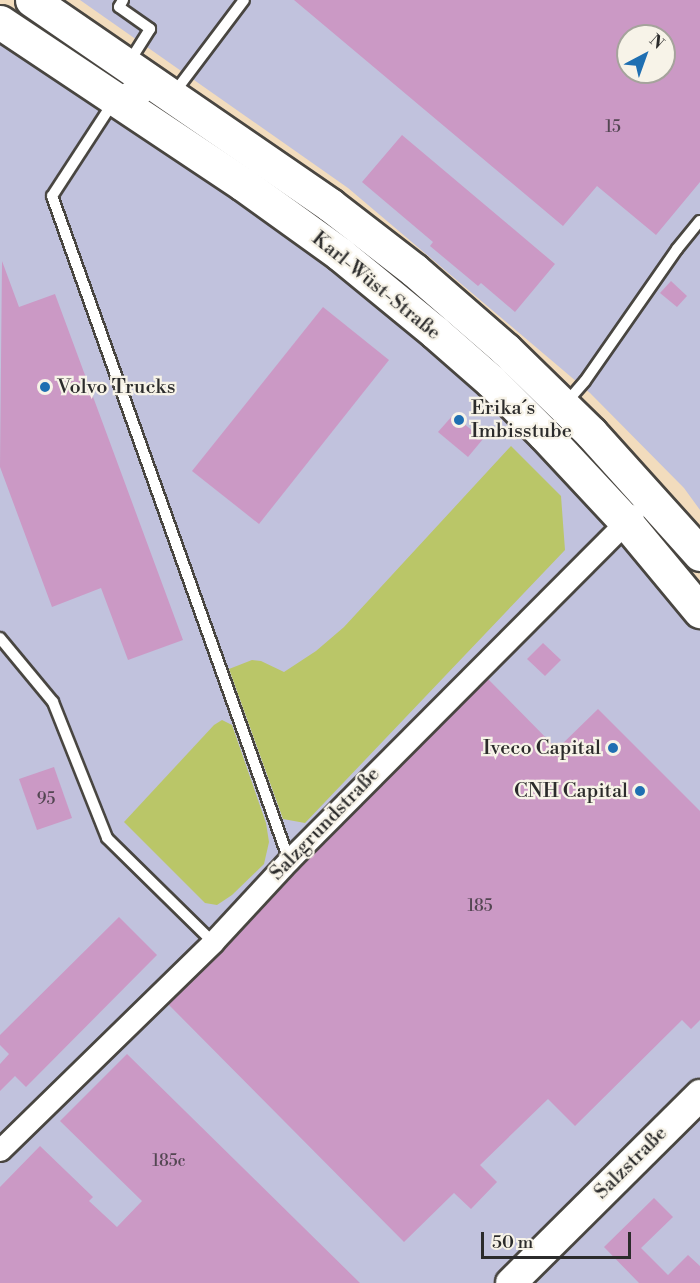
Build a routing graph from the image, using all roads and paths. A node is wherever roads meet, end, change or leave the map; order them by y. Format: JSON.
{"nodes":[{"id":1,"x":123,"y":0,"type":"edge"},
{"id":2,"x":244,"y":0,"type":"edge"},
{"id":3,"x":42,"y":3,"type":"edge"},
{"id":4,"x":0,"y":22,"type":"edge"},
{"id":5,"x":127,"y":65,"type":"junction"},
{"id":6,"x":116,"y":98,"type":"junction"},
{"id":7,"x":163,"y":100,"type":"junction"},
{"id":8,"x":700,"y":220,"type":"edge"},
{"id":9,"x":563,"y":406,"type":"junction"},
{"id":10,"x":650,"y":497,"type":"junction"},
{"id":11,"x":626,"y":522,"type":"junction"},
{"id":12,"x":700,"y":554,"type":"edge"},
{"id":13,"x":700,"y":611,"type":"edge"},
{"id":14,"x":0,"y":638,"type":"edge"},
{"id":15,"x":289,"y":860,"type":"junction"},
{"id":16,"x":213,"y":942,"type":"junction"},
{"id":17,"x":700,"y":1095,"type":"edge"},
{"id":18,"x":0,"y":1150,"type":"edge"},
{"id":19,"x":511,"y":1283,"type":"edge"}],
"edges":[{"from":1,"to":5,"type":"lane"},
{"from":2,"to":7,"type":"lane"},
{"from":3,"to":5,"type":"main road","name":"Karl-Wüst-Straße"},
{"from":4,"to":6,"type":"main road","name":"Karl-Wüst-Straße"},
{"from":5,"to":7,"type":"main road","name":"Karl-Wüst-Straße"},
{"from":6,"to":7,"type":"lane"},
{"from":6,"to":11,"type":"main road","name":"Karl-Wüst-Straße"},
{"from":6,"to":15,"type":"lane"},
{"from":7,"to":9,"type":"main road","name":"Karl-Wüst-Straße"},
{"from":8,"to":9,"type":"lane"},
{"from":9,"to":10,"type":"main road","name":"Karl-Wüst-Straße"},
{"from":10,"to":11,"type":"street","name":"Salzgrundstraße"},
{"from":10,"to":12,"type":"main road","name":"Karl-Wüst-Straße"},
{"from":11,"to":13,"type":"main road","name":"Karl-Wüst-Straße"},
{"from":11,"to":15,"type":"street","name":"Salzgrundstraße"},
{"from":14,"to":16,"type":"lane"},
{"from":15,"to":16,"type":"street","name":"Salzgrundstraße"},
{"from":16,"to":18,"type":"street","name":"Salzgrundstraße"},
{"from":17,"to":19,"type":"street","name":"Salzstraße"}]}
